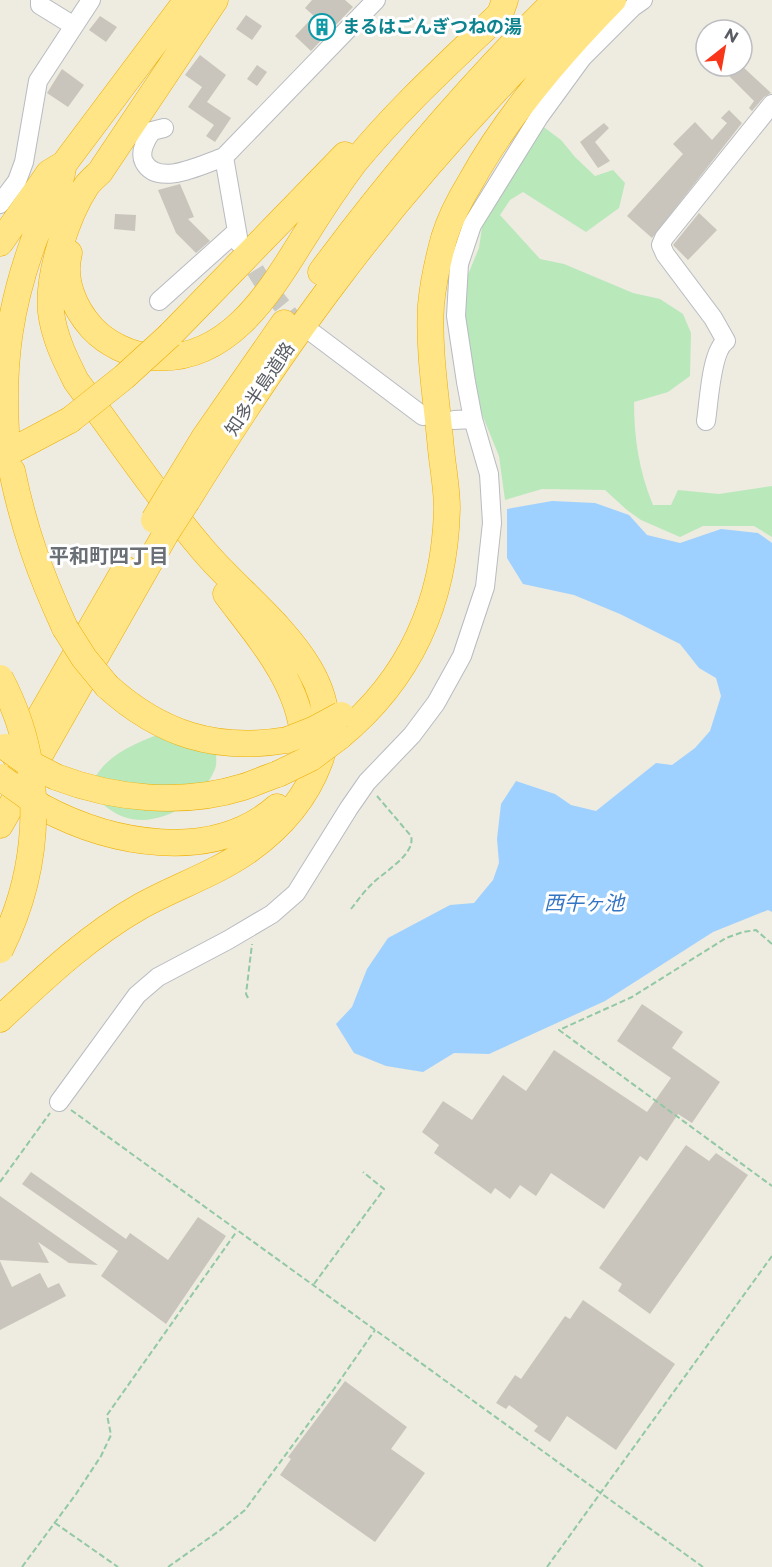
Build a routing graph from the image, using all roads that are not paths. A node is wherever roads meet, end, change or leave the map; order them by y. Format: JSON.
{"nodes":[{"id":1,"x":40,"y":0,"type":"edge"},
{"id":2,"x":91,"y":0,"type":"edge"},
{"id":3,"x":186,"y":0,"type":"edge"},
{"id":4,"x":215,"y":0,"type":"edge"},
{"id":5,"x":504,"y":0,"type":"edge"},
{"id":6,"x":556,"y":0,"type":"edge"},
{"id":7,"x":585,"y":0,"type":"edge"},
{"id":8,"x":613,"y":0,"type":"edge"},
{"id":9,"x":643,"y":0,"type":"edge"},
{"id":10,"x":366,"y":4,"type":"edge"},
{"id":11,"x":74,"y":26,"type":"junction"},
{"id":12,"x":772,"y":104,"type":"edge"},
{"id":13,"x":164,"y":128,"type":"dead end"},
{"id":14,"x":224,"y":157,"type":"junction"},
{"id":15,"x":64,"y":164,"type":"junction"},
{"id":16,"x":100,"y":172,"type":"junction"},
{"id":17,"x":0,"y":204,"type":"edge"},
{"id":18,"x":1,"y":246,"type":"edge"},
{"id":19,"x":159,"y":301,"type":"dead end"},
{"id":20,"x":314,"y":334,"type":"tunnel mouth"},
{"id":21,"x":423,"y":416,"type":"dead end"},
{"id":22,"x":473,"y":418,"type":"junction"},
{"id":23,"x":454,"y":420,"type":"dead end"},
{"id":24,"x":706,"y":421,"type":"dead end"},
{"id":25,"x":6,"y":430,"type":"dead end"},
{"id":26,"x":6,"y":464,"type":"edge"},
{"id":27,"x":171,"y":491,"type":"junction"},
{"id":28,"x":0,"y":678,"type":"edge"},
{"id":29,"x":64,"y":691,"type":"junction"},
{"id":30,"x":340,"y":726,"type":"junction"},
{"id":31,"x":3,"y":745,"type":"edge"},
{"id":32,"x":0,"y":777,"type":"edge"},
{"id":33,"x":0,"y":788,"type":"edge"},
{"id":34,"x":0,"y":825,"type":"edge"},
{"id":35,"x":0,"y":950,"type":"edge"},
{"id":36,"x":0,"y":1019,"type":"edge"},
{"id":37,"x":59,"y":1102,"type":"road end"}],
"edges":[{"from":1,"to":11,"type":"street"},
{"from":2,"to":11,"type":"street"},
{"from":3,"to":15,"type":"highway"},
{"from":4,"to":16,"type":"highway"},
{"from":5,"to":16,"type":"highway"},
{"from":5,"to":26,"type":"highway","bridge":true},
{"from":6,"to":27,"type":"highway","name":"知多半島道路"},
{"from":7,"to":27,"type":"highway","name":"知多半島道路"},
{"from":8,"to":30,"type":"highway"},
{"from":9,"to":22,"type":"street"},
{"from":10,"to":14,"type":"street"},
{"from":11,"to":17,"type":"street"},
{"from":12,"to":24,"type":"street"},
{"from":13,"to":14,"type":"street"},
{"from":14,"to":19,"type":"street"},
{"from":15,"to":18,"type":"highway"},
{"from":15,"to":25,"type":"highway"},
{"from":16,"to":27,"type":"highway"},
{"from":20,"to":21,"type":"street"},
{"from":22,"to":23,"type":"street"},
{"from":22,"to":37,"type":"street"},
{"from":26,"to":30,"type":"highway","bridge":true},
{"from":27,"to":29,"type":"highway","name":"知多半島道路","bridge":true},
{"from":27,"to":32,"type":"highway","bridge":true},
{"from":27,"to":36,"type":"highway"},
{"from":28,"to":35,"type":"highway","bridge":true},
{"from":29,"to":33,"type":"highway","name":"知多半島道路"},
{"from":29,"to":34,"type":"highway","name":"知多半島道路"},
{"from":30,"to":31,"type":"highway","bridge":true}]}
